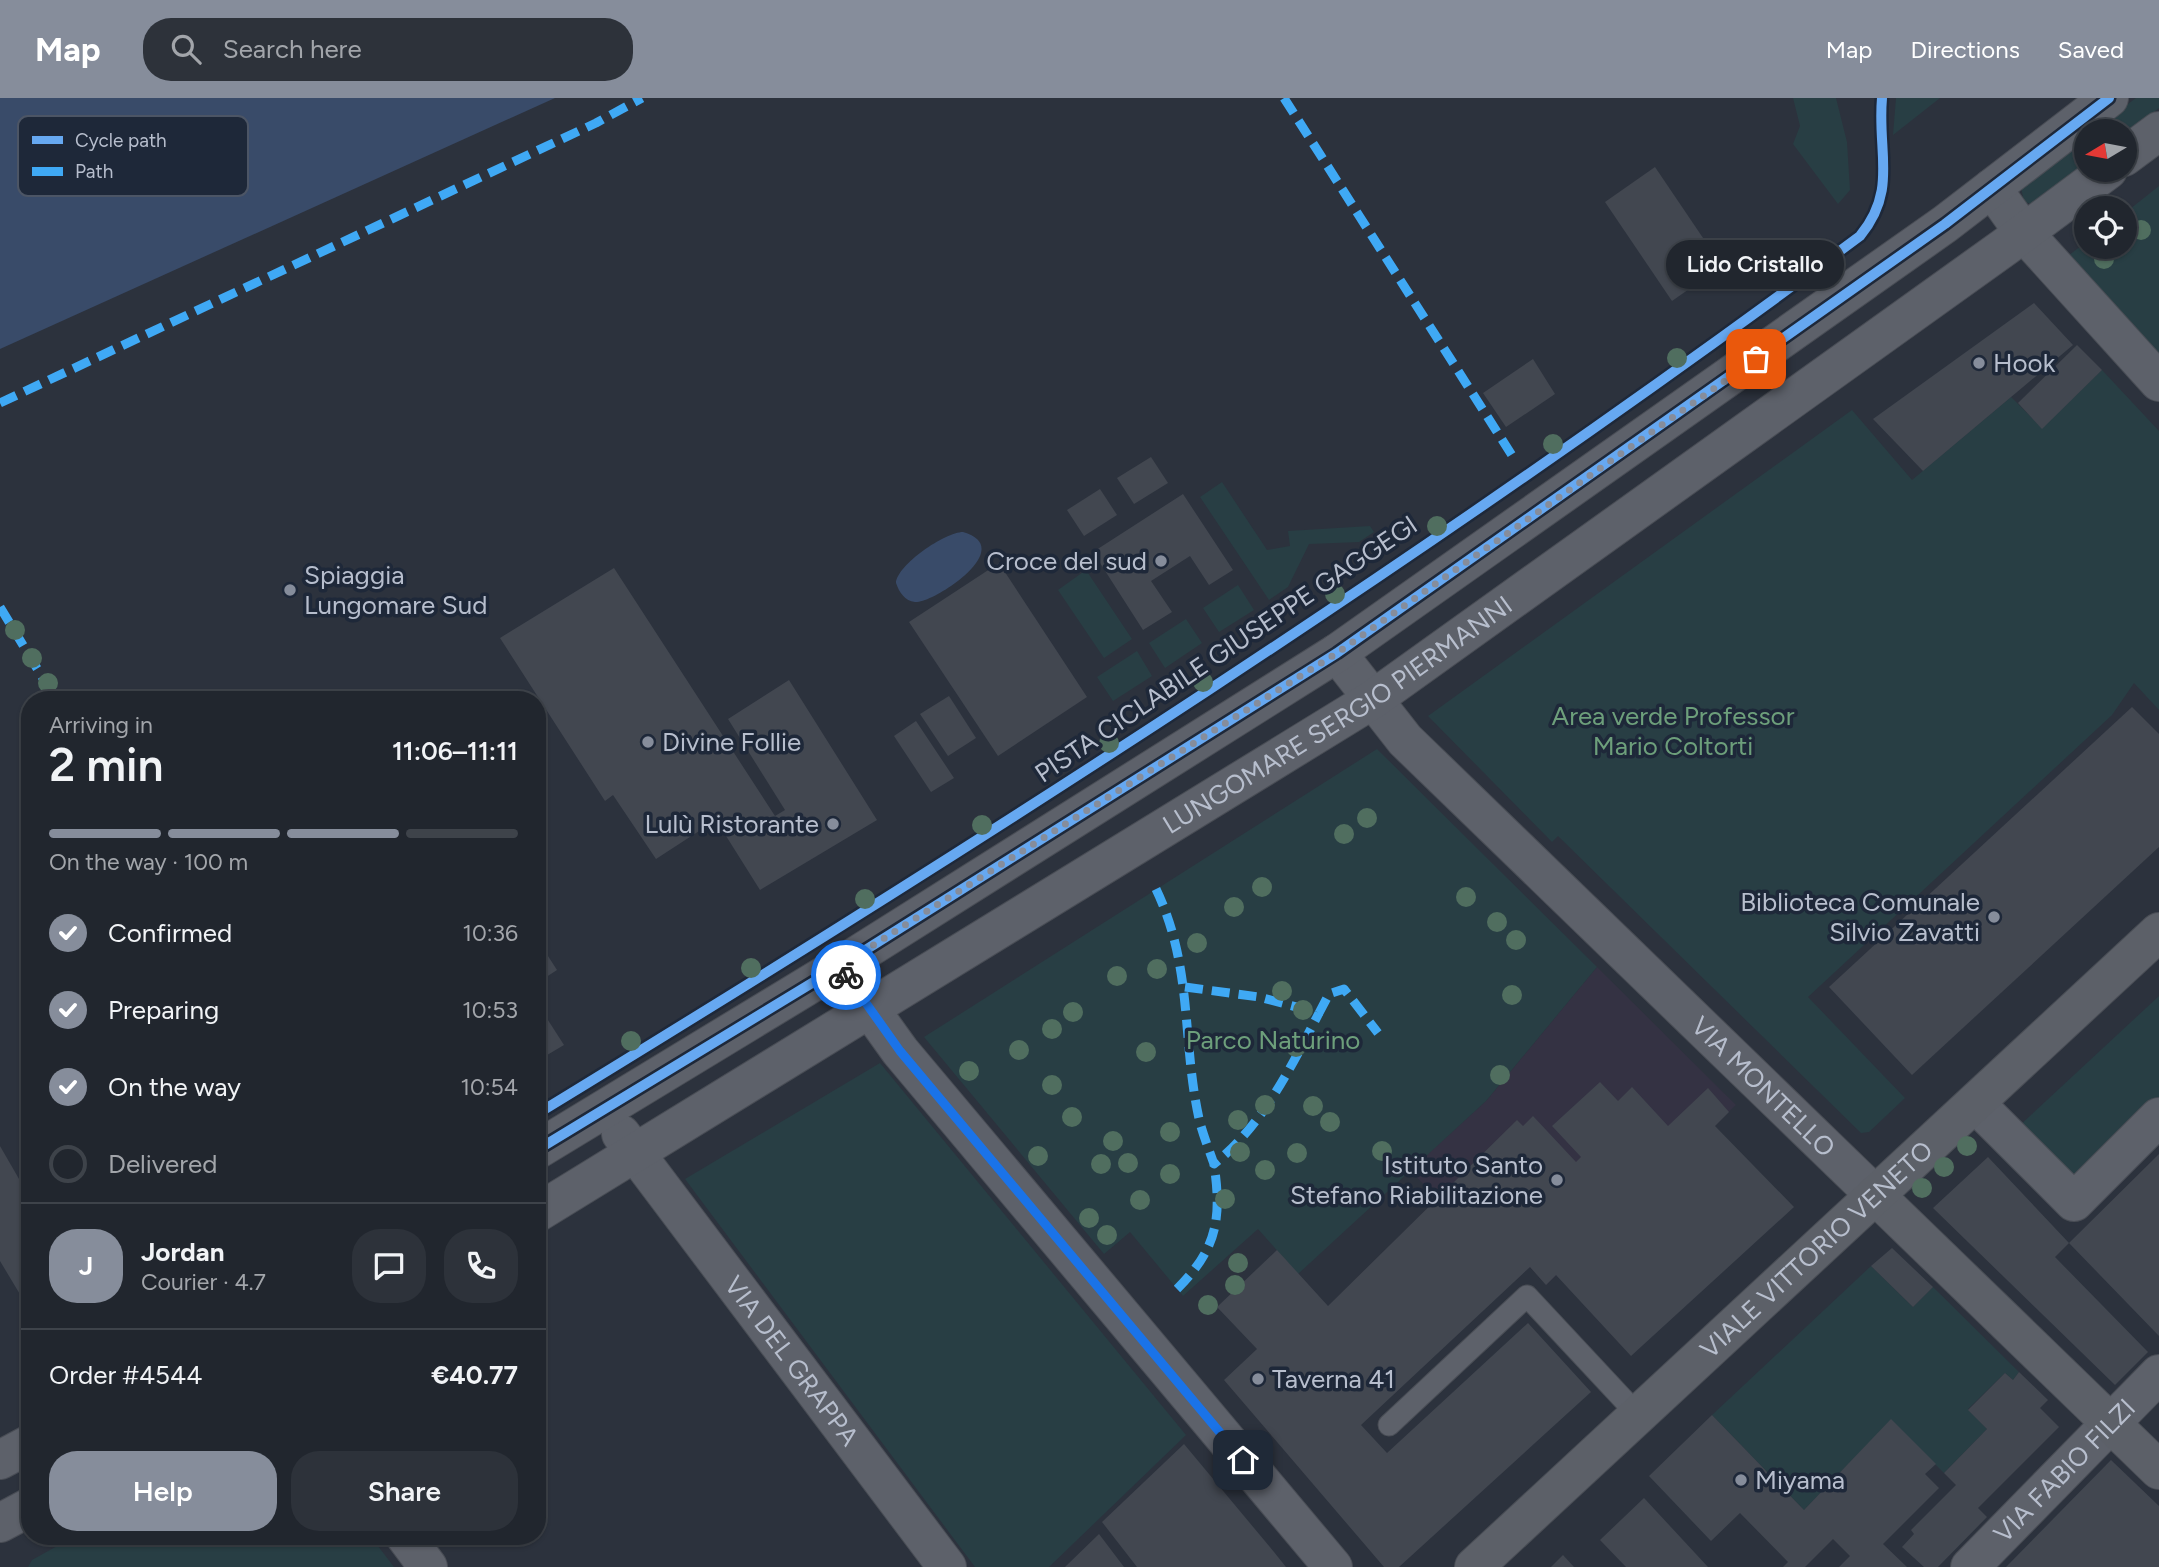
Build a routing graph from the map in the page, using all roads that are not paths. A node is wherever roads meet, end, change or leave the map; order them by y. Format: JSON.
{"nodes":[{"id":1,"x":2109,"y":98,"type":"edge"},
{"id":2,"x":2159,"y":131,"type":"edge"},
{"id":3,"x":2137,"y":147,"type":"edge"},
{"id":4,"x":2092,"y":182,"type":"edge"},
{"id":5,"x":1992,"y":188,"type":"junction"},
{"id":6,"x":2024,"y":233,"type":"junction"},
{"id":7,"x":2159,"y":382,"type":"edge"},
{"id":8,"x":1337,"y":653,"type":"junction"},
{"id":9,"x":1372,"y":701,"type":"junction"},
{"id":10,"x":2159,"y":932,"type":"edge"},
{"id":11,"x":840,"y":966,"type":"junction"},
{"id":12,"x":870,"y":1012,"type":"junction"},
{"id":13,"x":1975,"y":1103,"type":"junction"},
{"id":14,"x":602,"y":1110,"type":"junction"},
{"id":15,"x":2159,"y":1117,"type":"edge"},
{"id":16,"x":546,"y":1144,"type":"edge"},
{"id":17,"x":635,"y":1154,"type":"junction"},
{"id":18,"x":1875,"y":1195,"type":"junction"},
{"id":19,"x":546,"y":1208,"type":"edge"},
{"id":20,"x":2159,"y":1374,"type":"edge"},
{"id":21,"x":1638,"y":1415,"type":"junction"},
{"id":22,"x":2111,"y":1424,"type":"junction"},
{"id":23,"x":1389,"y":1425,"type":"dead end"},
{"id":24,"x":21,"y":1449,"type":"edge"},
{"id":25,"x":0,"y":1460,"type":"edge"},
{"id":26,"x":2159,"y":1470,"type":"edge"},
{"id":27,"x":21,"y":1512,"type":"edge"},
{"id":28,"x":0,"y":1523,"type":"edge"},
{"id":29,"x":412,"y":1545,"type":"edge"},
{"id":30,"x":428,"y":1567,"type":"edge"},
{"id":31,"x":947,"y":1567,"type":"edge"},
{"id":32,"x":1333,"y":1567,"type":"edge"},
{"id":33,"x":1474,"y":1567,"type":"edge"},
{"id":34,"x":1970,"y":1567,"type":"edge"}],
"edges":[{"from":1,"to":5,"type":"street","name":"LUNGOMARE SERGIO PIERMANNI"},
{"from":2,"to":3,"type":"street"},
{"from":4,"to":6,"type":"street","name":"LUNGOMARE SERGIO PIERMANNI"},
{"from":5,"to":6,"type":"street"},
{"from":5,"to":8,"type":"street","name":"LUNGOMARE SERGIO PIERMANNI"},
{"from":6,"to":7,"type":"street"},
{"from":6,"to":9,"type":"street","name":"LUNGOMARE SERGIO PIERMANNI"},
{"from":8,"to":9,"type":"street","name":"VIA MONTELLO"},
{"from":8,"to":11,"type":"street","name":"LUNGOMARE SERGIO PIERMANNI"},
{"from":9,"to":12,"type":"street","name":"LUNGOMARE SERGIO PIERMANNI"},
{"from":9,"to":18,"type":"street","name":"VIA MONTELLO"},
{"from":10,"to":13,"type":"street","name":"VIALE VITTORIO VENETO"},
{"from":11,"to":12,"type":"street"},
{"from":11,"to":14,"type":"street","name":"LUNGOMARE SERGIO PIERMANNI"},
{"from":12,"to":17,"type":"street","name":"LUNGOMARE SERGIO PIERMANNI"},
{"from":12,"to":32,"type":"street"},
{"from":13,"to":15,"type":"street"},
{"from":13,"to":18,"type":"street","name":"VIALE VITTORIO VENETO"},
{"from":14,"to":16,"type":"street","name":"LUNGOMARE SERGIO PIERMANNI"},
{"from":14,"to":17,"type":"street","name":"VIA DEL GRAPPA"},
{"from":17,"to":19,"type":"street","name":"LUNGOMARE SERGIO PIERMANNI"},
{"from":17,"to":31,"type":"street","name":"VIA DEL GRAPPA"},
{"from":18,"to":21,"type":"street","name":"VIALE VITTORIO VENETO"},
{"from":18,"to":22,"type":"street","name":"VIA MONTELLO"},
{"from":20,"to":22,"type":"street","name":"VIA FABIO FILZI"},
{"from":21,"to":23,"type":"lane"},
{"from":21,"to":33,"type":"street","name":"VIALE VITTORIO VENETO"},
{"from":22,"to":26,"type":"street","name":"VIA MONTELLO"},
{"from":22,"to":34,"type":"street","name":"VIA FABIO FILZI"},
{"from":24,"to":25,"type":"street"},
{"from":27,"to":28,"type":"street"},
{"from":29,"to":30,"type":"street"}]}
